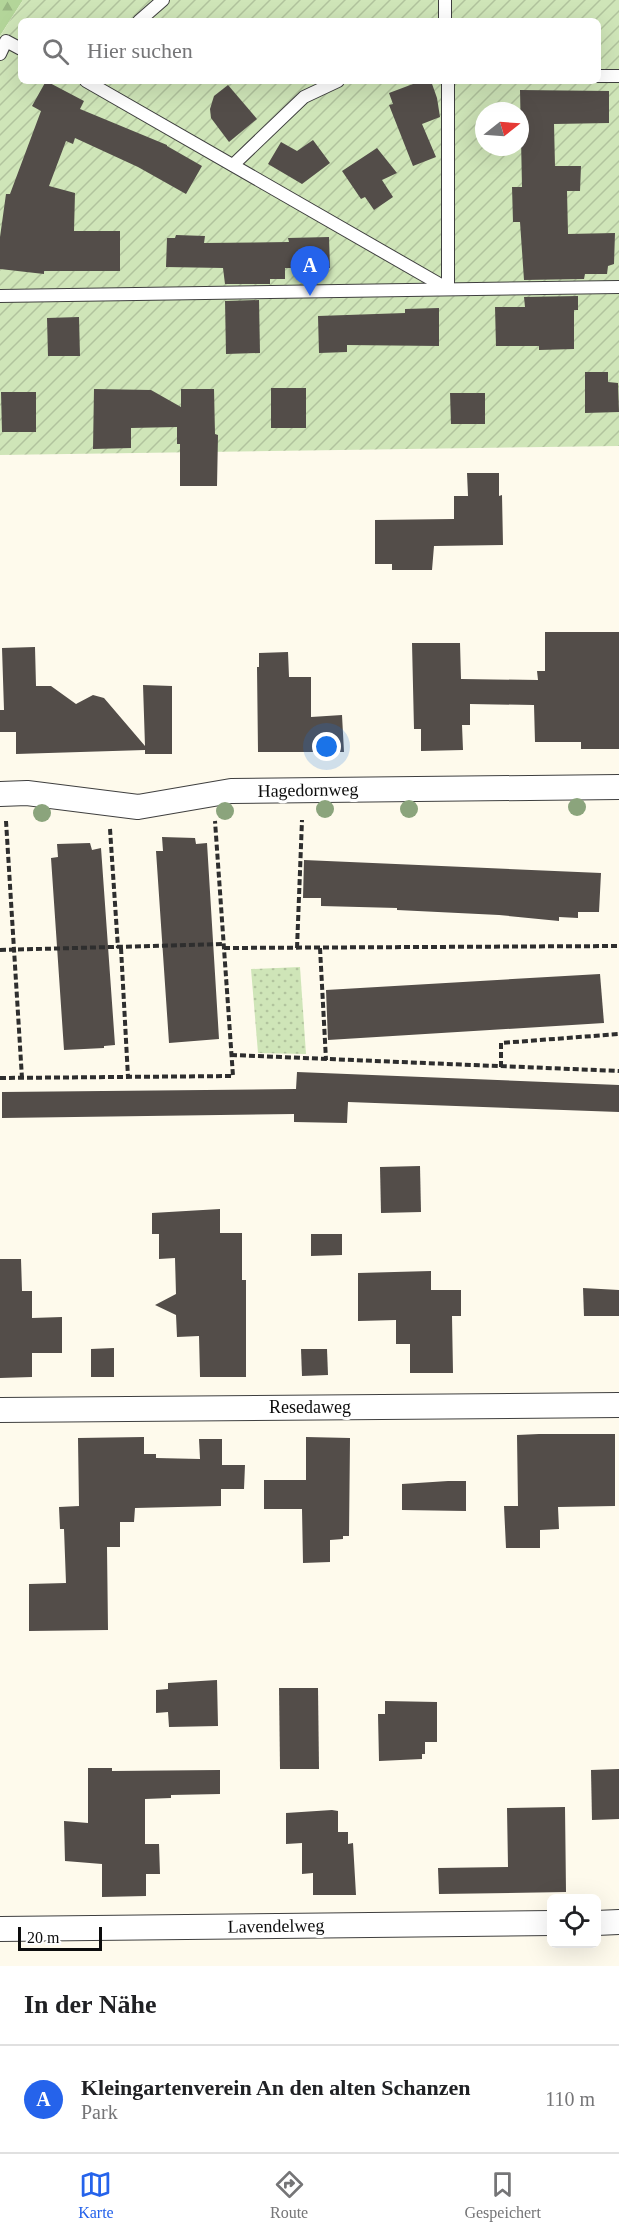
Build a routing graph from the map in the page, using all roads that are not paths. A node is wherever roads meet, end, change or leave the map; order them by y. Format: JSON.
{"nodes":[{"id":1,"x":164,"y":0,"type":"edge"},
{"id":2,"x":445,"y":0,"type":"edge"},
{"id":3,"x":143,"y":18,"type":"edge"},
{"id":4,"x":445,"y":18,"type":"edge"},
{"id":5,"x":18,"y":47,"type":"edge"},
{"id":6,"x":0,"y":54,"type":"edge"},
{"id":7,"x":601,"y":76,"type":"edge"},
{"id":8,"x":619,"y":76,"type":"edge"},
{"id":9,"x":96,"y":84,"type":"edge"},
{"id":10,"x":332,"y":84,"type":"edge"},
{"id":11,"x":448,"y":84,"type":"edge"},
{"id":12,"x":233,"y":165,"type":"junction"},
{"id":13,"x":619,"y":287,"type":"edge"},
{"id":14,"x":448,"y":289,"type":"junction"},
{"id":15,"x":0,"y":296,"type":"edge"},
{"id":16,"x":619,"y":787,"type":"edge"},
{"id":17,"x":0,"y":794,"type":"edge"},
{"id":18,"x":619,"y":1405,"type":"edge"},
{"id":19,"x":0,"y":1410,"type":"edge"},
{"id":20,"x":619,"y":1922,"type":"edge"},
{"id":21,"x":547,"y":1923,"type":"edge"},
{"id":22,"x":601,"y":1923,"type":"edge"},
{"id":23,"x":0,"y":1929,"type":"edge"}],
"edges":[{"from":1,"to":3,"type":"lane"},
{"from":2,"to":4,"type":"lane"},
{"from":5,"to":6,"type":"lane"},
{"from":7,"to":8,"type":"lane"},
{"from":9,"to":12,"type":"lane"},
{"from":10,"to":12,"type":"lane"},
{"from":11,"to":14,"type":"lane"},
{"from":12,"to":14,"type":"lane"},
{"from":13,"to":14,"type":"lane"},
{"from":14,"to":15,"type":"lane"},
{"from":16,"to":17,"type":"street","name":"Hagedornweg"},
{"from":18,"to":19,"type":"street","name":"Resedaweg"},
{"from":20,"to":22,"type":"street"},
{"from":21,"to":23,"type":"street","name":"Lavendelweg"}]}
